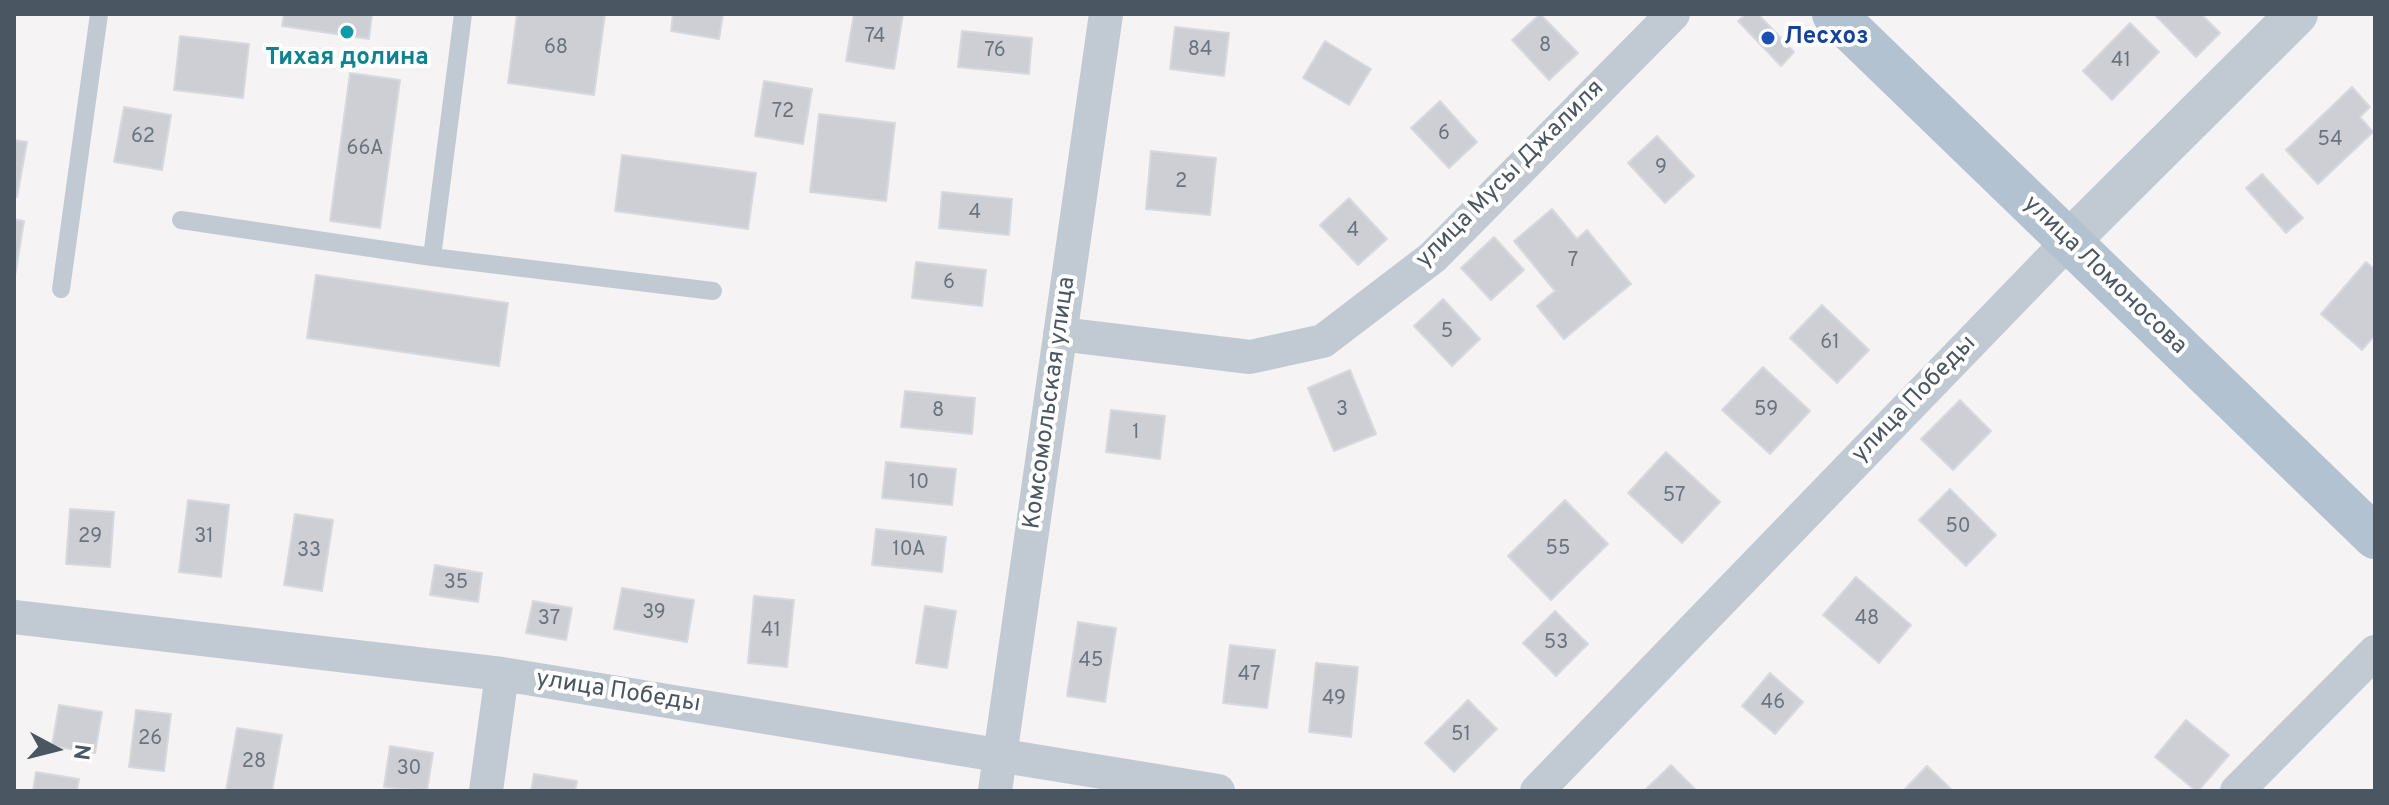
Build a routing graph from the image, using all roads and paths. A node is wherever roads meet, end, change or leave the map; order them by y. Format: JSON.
{"nodes":[{"id":1,"x":99,"y":14,"type":"edge"},
{"id":2,"x":463,"y":14,"type":"edge"},
{"id":3,"x":1106,"y":14,"type":"edge"},
{"id":4,"x":1673,"y":14,"type":"edge"},
{"id":5,"x":1834,"y":14,"type":"edge"},
{"id":6,"x":2297,"y":14,"type":"edge"},
{"id":7,"x":181,"y":220,"type":"dead end"},
{"id":8,"x":2068,"y":242,"type":"junction"},
{"id":9,"x":432,"y":257,"type":"junction"},
{"id":10,"x":61,"y":289,"type":"dead end"},
{"id":11,"x":713,"y":291,"type":"dead end"},
{"id":12,"x":1060,"y":334,"type":"junction"},
{"id":13,"x":2375,"y":537,"type":"edge"},
{"id":14,"x":14,"y":617,"type":"edge"},
{"id":15,"x":2375,"y":652,"type":"edge"},
{"id":16,"x":502,"y":674,"type":"junction"},
{"id":17,"x":1000,"y":756,"type":"junction"},
{"id":18,"x":486,"y":791,"type":"edge"},
{"id":19,"x":995,"y":791,"type":"edge"},
{"id":20,"x":1218,"y":791,"type":"edge"},
{"id":21,"x":1537,"y":791,"type":"edge"},
{"id":22,"x":2237,"y":791,"type":"edge"}],
"edges":[{"from":1,"to":10,"type":"lane"},
{"from":2,"to":9,"type":"lane"},
{"from":3,"to":12,"type":"street","name":"Комсомольская улица"},
{"from":4,"to":12,"type":"street","name":"улица Мусы Джалиля"},
{"from":5,"to":8,"type":"main road","name":"улица Ломоносова"},
{"from":6,"to":8,"type":"street","name":"улица Победы"},
{"from":7,"to":9,"type":"lane"},
{"from":8,"to":13,"type":"main road","name":"улица Ломоносова"},
{"from":8,"to":21,"type":"street","name":"улица Победы"},
{"from":9,"to":11,"type":"lane"},
{"from":12,"to":17,"type":"street","name":"Комсомольская улица"},
{"from":14,"to":16,"type":"street","name":"улица Победы"},
{"from":15,"to":22,"type":"street"},
{"from":16,"to":17,"type":"street","name":"улица Победы"},
{"from":16,"to":18,"type":"street"},
{"from":17,"to":19,"type":"street","name":"Комсомольская улица"},
{"from":17,"to":20,"type":"street","name":"улица Победы"}]}
